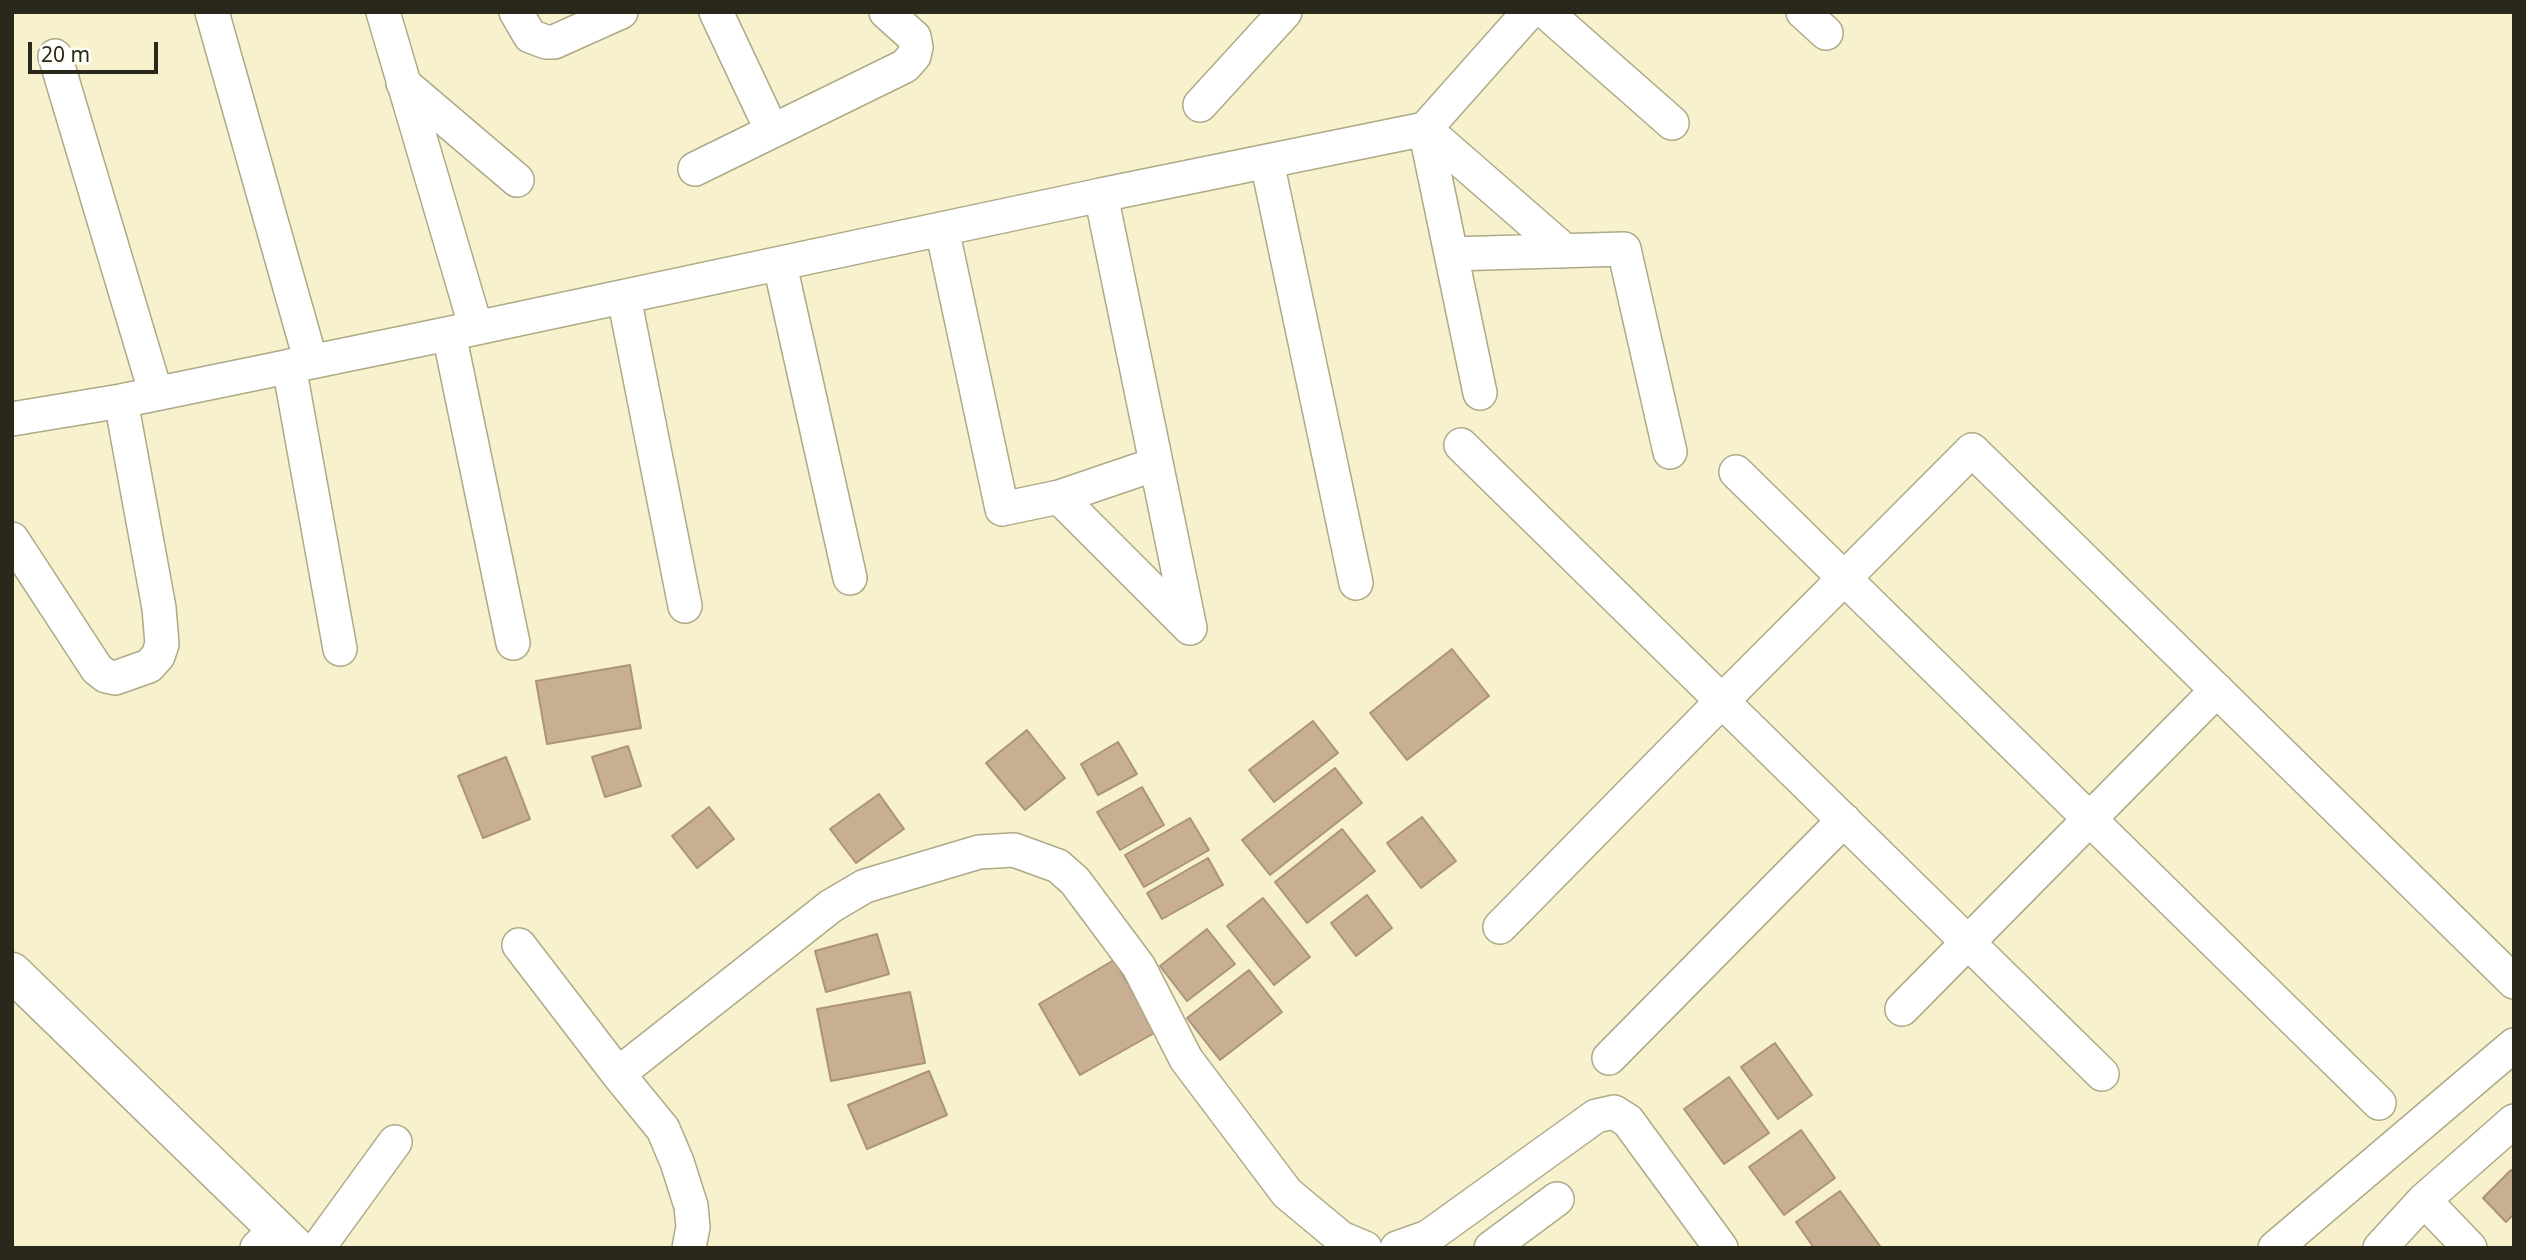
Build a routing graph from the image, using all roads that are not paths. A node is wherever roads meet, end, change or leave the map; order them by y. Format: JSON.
{"nodes":[{"id":1,"x":212,"y":12,"type":"edge"},
{"id":2,"x":383,"y":12,"type":"edge"},
{"id":3,"x":516,"y":12,"type":"edge"},
{"id":4,"x":621,"y":12,"type":"edge"},
{"id":5,"x":716,"y":12,"type":"edge"},
{"id":6,"x":886,"y":12,"type":"edge"},
{"id":7,"x":1285,"y":12,"type":"edge"},
{"id":8,"x":1529,"y":12,"type":"edge"},
{"id":9,"x":1546,"y":12,"type":"edge"},
{"id":10,"x":55,"y":56,"type":"dead end"},
{"id":11,"x":403,"y":83,"type":"junction"},
{"id":12,"x":1200,"y":105,"type":"dead end"},
{"id":13,"x":1672,"y":123,"type":"dead end"},
{"id":14,"x":1425,"y":130,"type":"junction"},
{"id":15,"x":772,"y":131,"type":"junction"},
{"id":16,"x":1267,"y":162,"type":"junction"},
{"id":17,"x":695,"y":169,"type":"dead end"},
{"id":18,"x":517,"y":180,"type":"dead end"},
{"id":19,"x":1101,"y":195,"type":"junction"},
{"id":20,"x":942,"y":229,"type":"junction"},
{"id":21,"x":1565,"y":251,"type":"junction"},
{"id":22,"x":1451,"y":254,"type":"junction"},
{"id":23,"x":780,"y":265,"type":"junction"},
{"id":24,"x":624,"y":298,"type":"junction"},
{"id":25,"x":463,"y":331,"type":"junction"},
{"id":26,"x":300,"y":364,"type":"junction"},
{"id":27,"x":1479,"y":393,"type":"dead end"},
{"id":28,"x":156,"y":394,"type":"junction"},
{"id":29,"x":121,"y":401,"type":"junction"},
{"id":30,"x":12,"y":419,"type":"edge"},
{"id":31,"x":1461,"y":444,"type":"dead end"},
{"id":32,"x":1670,"y":452,"type":"dead end"},
{"id":33,"x":1156,"y":464,"type":"junction"},
{"id":34,"x":1736,"y":472,"type":"dead end"},
{"id":35,"x":1059,"y":497,"type":"junction"},
{"id":36,"x":12,"y":539,"type":"edge"},
{"id":37,"x":850,"y":578,"type":"dead end"},
{"id":38,"x":1844,"y":578,"type":"junction"},
{"id":39,"x":1356,"y":583,"type":"dead end"},
{"id":40,"x":685,"y":606,"type":"dead end"},
{"id":41,"x":513,"y":643,"type":"dead end"},
{"id":42,"x":340,"y":649,"type":"dead end"},
{"id":43,"x":2217,"y":690,"type":"junction"},
{"id":44,"x":1722,"y":701,"type":"junction"},
{"id":45,"x":2090,"y":819,"type":"junction"},
{"id":46,"x":1844,"y":820,"type":"junction"},
{"id":47,"x":1500,"y":927,"type":"dead end"},
{"id":48,"x":1968,"y":942,"type":"junction"},
{"id":49,"x":519,"y":945,"type":"dead end"},
{"id":50,"x":12,"y":972,"type":"edge"},
{"id":51,"x":2514,"y":982,"type":"edge"},
{"id":52,"x":1902,"y":1009,"type":"dead end"},
{"id":53,"x":2514,"y":1045,"type":"edge"},
{"id":54,"x":1609,"y":1058,"type":"dead end"},
{"id":55,"x":618,"y":1074,"type":"junction"},
{"id":56,"x":2102,"y":1074,"type":"dead end"},
{"id":57,"x":2379,"y":1103,"type":"dead end"},
{"id":58,"x":2514,"y":1121,"type":"edge"},
{"id":59,"x":395,"y":1142,"type":"dead end"},
{"id":60,"x":1557,"y":1199,"type":"dead end"},
{"id":61,"x":2424,"y":1200,"type":"junction"},
{"id":62,"x":276,"y":1242,"type":"edge"},
{"id":63,"x":318,"y":1248,"type":"edge"},
{"id":64,"x":689,"y":1248,"type":"edge"},
{"id":65,"x":1364,"y":1248,"type":"edge"},
{"id":66,"x":1397,"y":1248,"type":"edge"},
{"id":67,"x":1491,"y":1248,"type":"edge"},
{"id":68,"x":1721,"y":1248,"type":"edge"},
{"id":69,"x":2275,"y":1248,"type":"edge"},
{"id":70,"x":2380,"y":1248,"type":"edge"},
{"id":71,"x":2470,"y":1248,"type":"edge"}],
"edges":[{"from":1,"to":26,"type":"street"},
{"from":2,"to":11,"type":"street"},
{"from":3,"to":4,"type":"street"},
{"from":5,"to":15,"type":"street"},
{"from":6,"to":15,"type":"street"},
{"from":7,"to":12,"type":"street"},
{"from":8,"to":14,"type":"street"},
{"from":9,"to":13,"type":"street"},
{"from":10,"to":28,"type":"street"},
{"from":11,"to":18,"type":"street"},
{"from":11,"to":25,"type":"street"},
{"from":14,"to":16,"type":"street"},
{"from":14,"to":21,"type":"street"},
{"from":14,"to":22,"type":"street"},
{"from":15,"to":17,"type":"street"},
{"from":16,"to":19,"type":"street"},
{"from":16,"to":39,"type":"street"},
{"from":19,"to":20,"type":"street"},
{"from":19,"to":33,"type":"street"},
{"from":20,"to":23,"type":"street"},
{"from":20,"to":35,"type":"street"},
{"from":21,"to":22,"type":"street"},
{"from":21,"to":32,"type":"street"},
{"from":22,"to":27,"type":"street"},
{"from":23,"to":24,"type":"street"},
{"from":23,"to":37,"type":"street"},
{"from":24,"to":25,"type":"street"},
{"from":24,"to":40,"type":"street"},
{"from":25,"to":26,"type":"street"},
{"from":25,"to":41,"type":"street"},
{"from":26,"to":28,"type":"street"},
{"from":26,"to":42,"type":"street"},
{"from":28,"to":29,"type":"street"},
{"from":29,"to":30,"type":"street"},
{"from":29,"to":36,"type":"street"},
{"from":31,"to":44,"type":"street"},
{"from":33,"to":35,"type":"street"},
{"from":33,"to":35,"type":"street"},
{"from":34,"to":38,"type":"street"},
{"from":38,"to":43,"type":"street"},
{"from":38,"to":44,"type":"street"},
{"from":38,"to":45,"type":"street"},
{"from":43,"to":45,"type":"street"},
{"from":43,"to":51,"type":"street"},
{"from":44,"to":46,"type":"street"},
{"from":44,"to":47,"type":"street"},
{"from":45,"to":48,"type":"street"},
{"from":45,"to":57,"type":"street"},
{"from":46,"to":48,"type":"street"},
{"from":46,"to":54,"type":"street"},
{"from":48,"to":52,"type":"street"},
{"from":48,"to":56,"type":"street"},
{"from":49,"to":55,"type":"street"},
{"from":50,"to":62,"type":"street"},
{"from":53,"to":69,"type":"street"},
{"from":55,"to":64,"type":"street"},
{"from":55,"to":65,"type":"street"},
{"from":58,"to":61,"type":"street"},
{"from":59,"to":63,"type":"street"},
{"from":60,"to":67,"type":"street"},
{"from":61,"to":70,"type":"street"},
{"from":61,"to":71,"type":"street"},
{"from":66,"to":68,"type":"street"}]}
